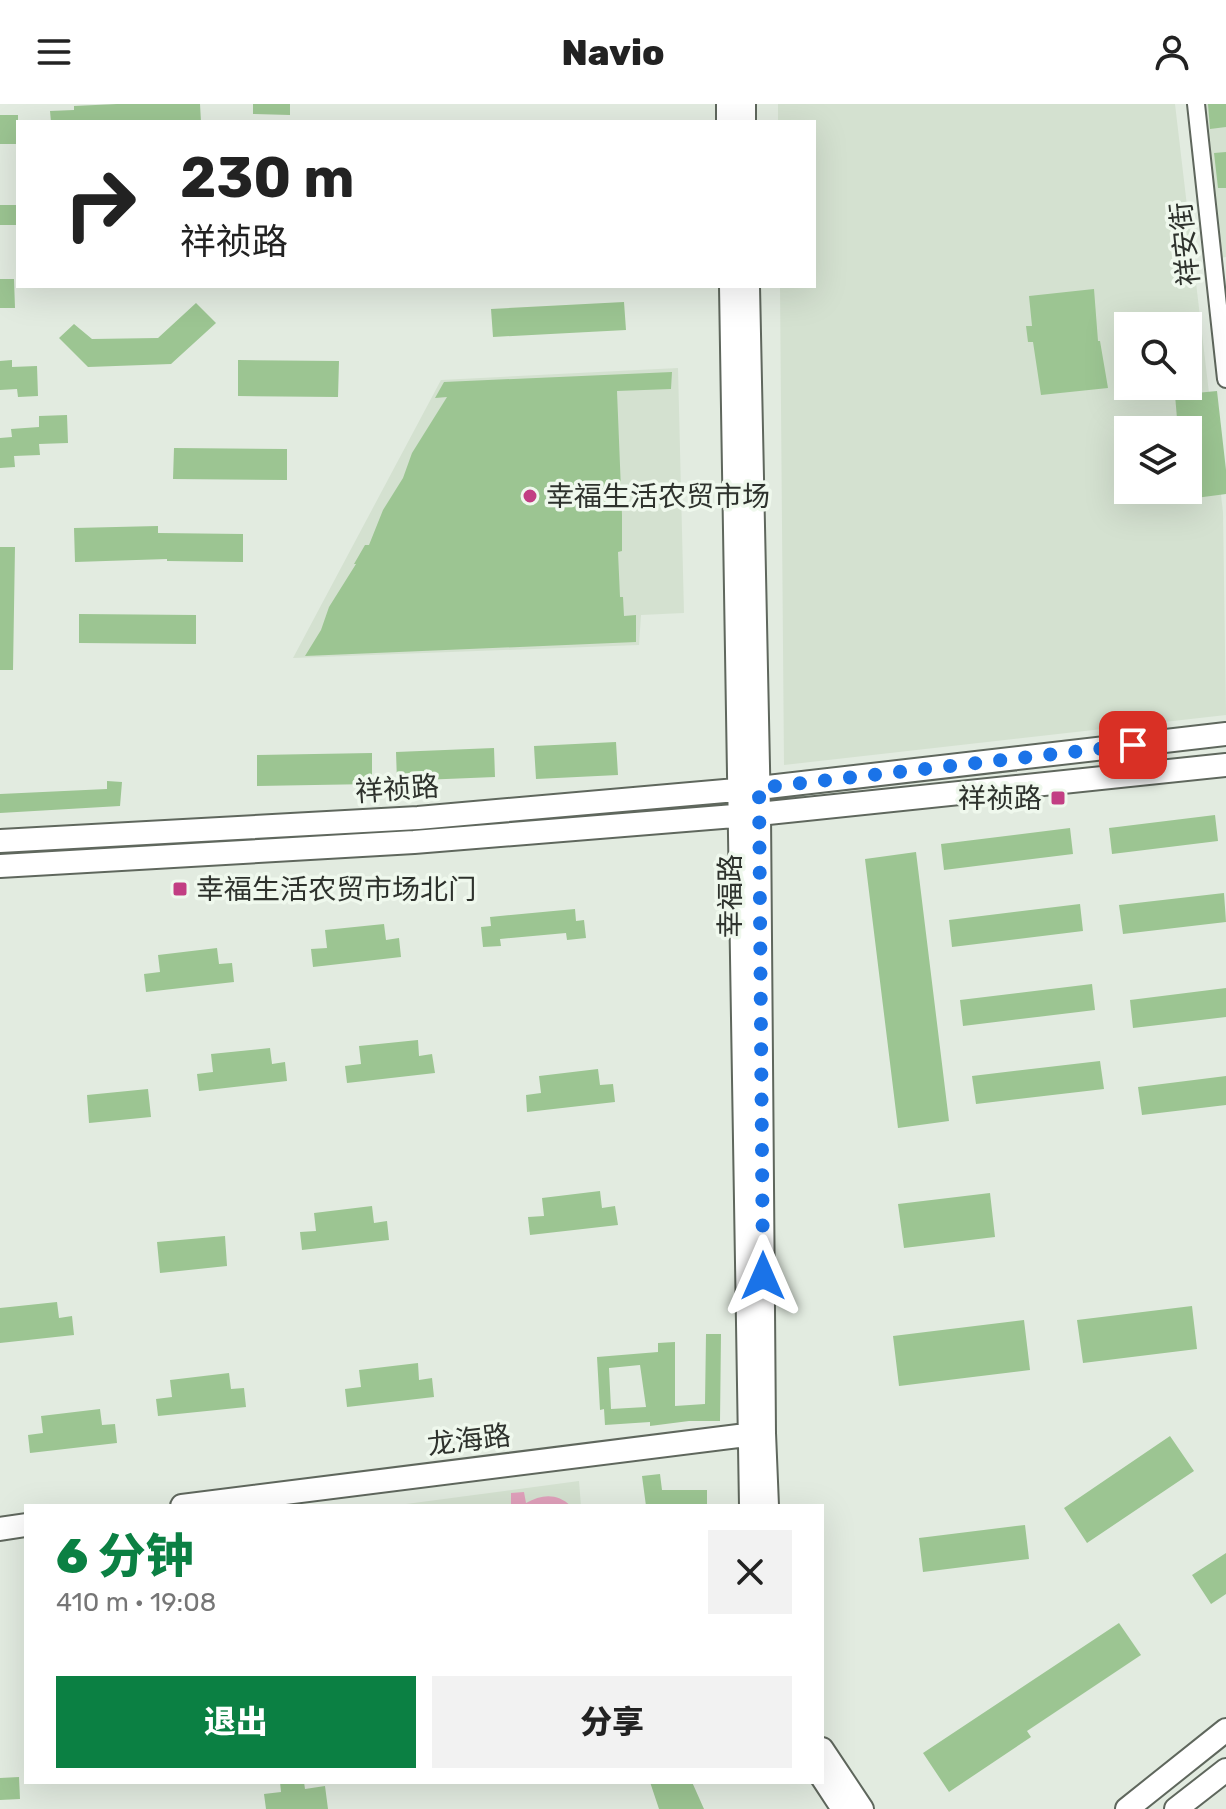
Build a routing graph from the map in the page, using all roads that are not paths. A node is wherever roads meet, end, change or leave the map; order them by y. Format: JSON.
{"nodes":[{"id":1,"x":1196,"y":104,"type":"edge"},
{"id":2,"x":731,"y":288,"type":"edge"},
{"id":3,"x":748,"y":288,"type":"edge"},
{"id":4,"x":1226,"y":379,"type":"edge"},
{"id":5,"x":1226,"y":734,"type":"edge"},
{"id":6,"x":1226,"y":765,"type":"edge"},
{"id":7,"x":750,"y":788,"type":"junction"},
{"id":8,"x":750,"y":815,"type":"junction"},
{"id":9,"x":0,"y":841,"type":"edge"},
{"id":10,"x":0,"y":866,"type":"edge"},
{"id":11,"x":756,"y":1434,"type":"junction"},
{"id":12,"x":198,"y":1504,"type":"edge"},
{"id":13,"x":751,"y":1504,"type":"edge"},
{"id":14,"x":767,"y":1504,"type":"edge"},
{"id":15,"x":24,"y":1525,"type":"edge"},
{"id":16,"x":0,"y":1529,"type":"edge"},
{"id":17,"x":1226,"y":1730,"type":"edge"},
{"id":18,"x":824,"y":1752,"type":"edge"},
{"id":19,"x":1226,"y":1770,"type":"edge"},
{"id":20,"x":824,"y":1780,"type":"edge"},
{"id":21,"x":843,"y":1809,"type":"edge"},
{"id":22,"x":862,"y":1809,"type":"edge"},
{"id":23,"x":1127,"y":1809,"type":"edge"},
{"id":24,"x":1176,"y":1809,"type":"edge"}],
"edges":[{"from":1,"to":4,"type":"street","name":"祥安街"},
{"from":2,"to":7,"type":"street","name":"幸福路"},
{"from":3,"to":7,"type":"street","name":"幸福路"},
{"from":5,"to":7,"type":"street","name":"祥祯路"},
{"from":6,"to":8,"type":"street","name":"祥祯路"},
{"from":7,"to":8,"type":"street","name":"幸福路"},
{"from":7,"to":9,"type":"street","name":"祥祯路"},
{"from":8,"to":10,"type":"street","name":"祥祯路"},
{"from":8,"to":11,"type":"street","name":"幸福路"},
{"from":11,"to":12,"type":"street","name":"龙海路"},
{"from":11,"to":13,"type":"street","name":"幸福路"},
{"from":11,"to":14,"type":"street","name":"幸福路"},
{"from":15,"to":16,"type":"street"},
{"from":17,"to":23,"type":"street"},
{"from":18,"to":22,"type":"street"},
{"from":19,"to":24,"type":"street"},
{"from":20,"to":21,"type":"street"}]}
